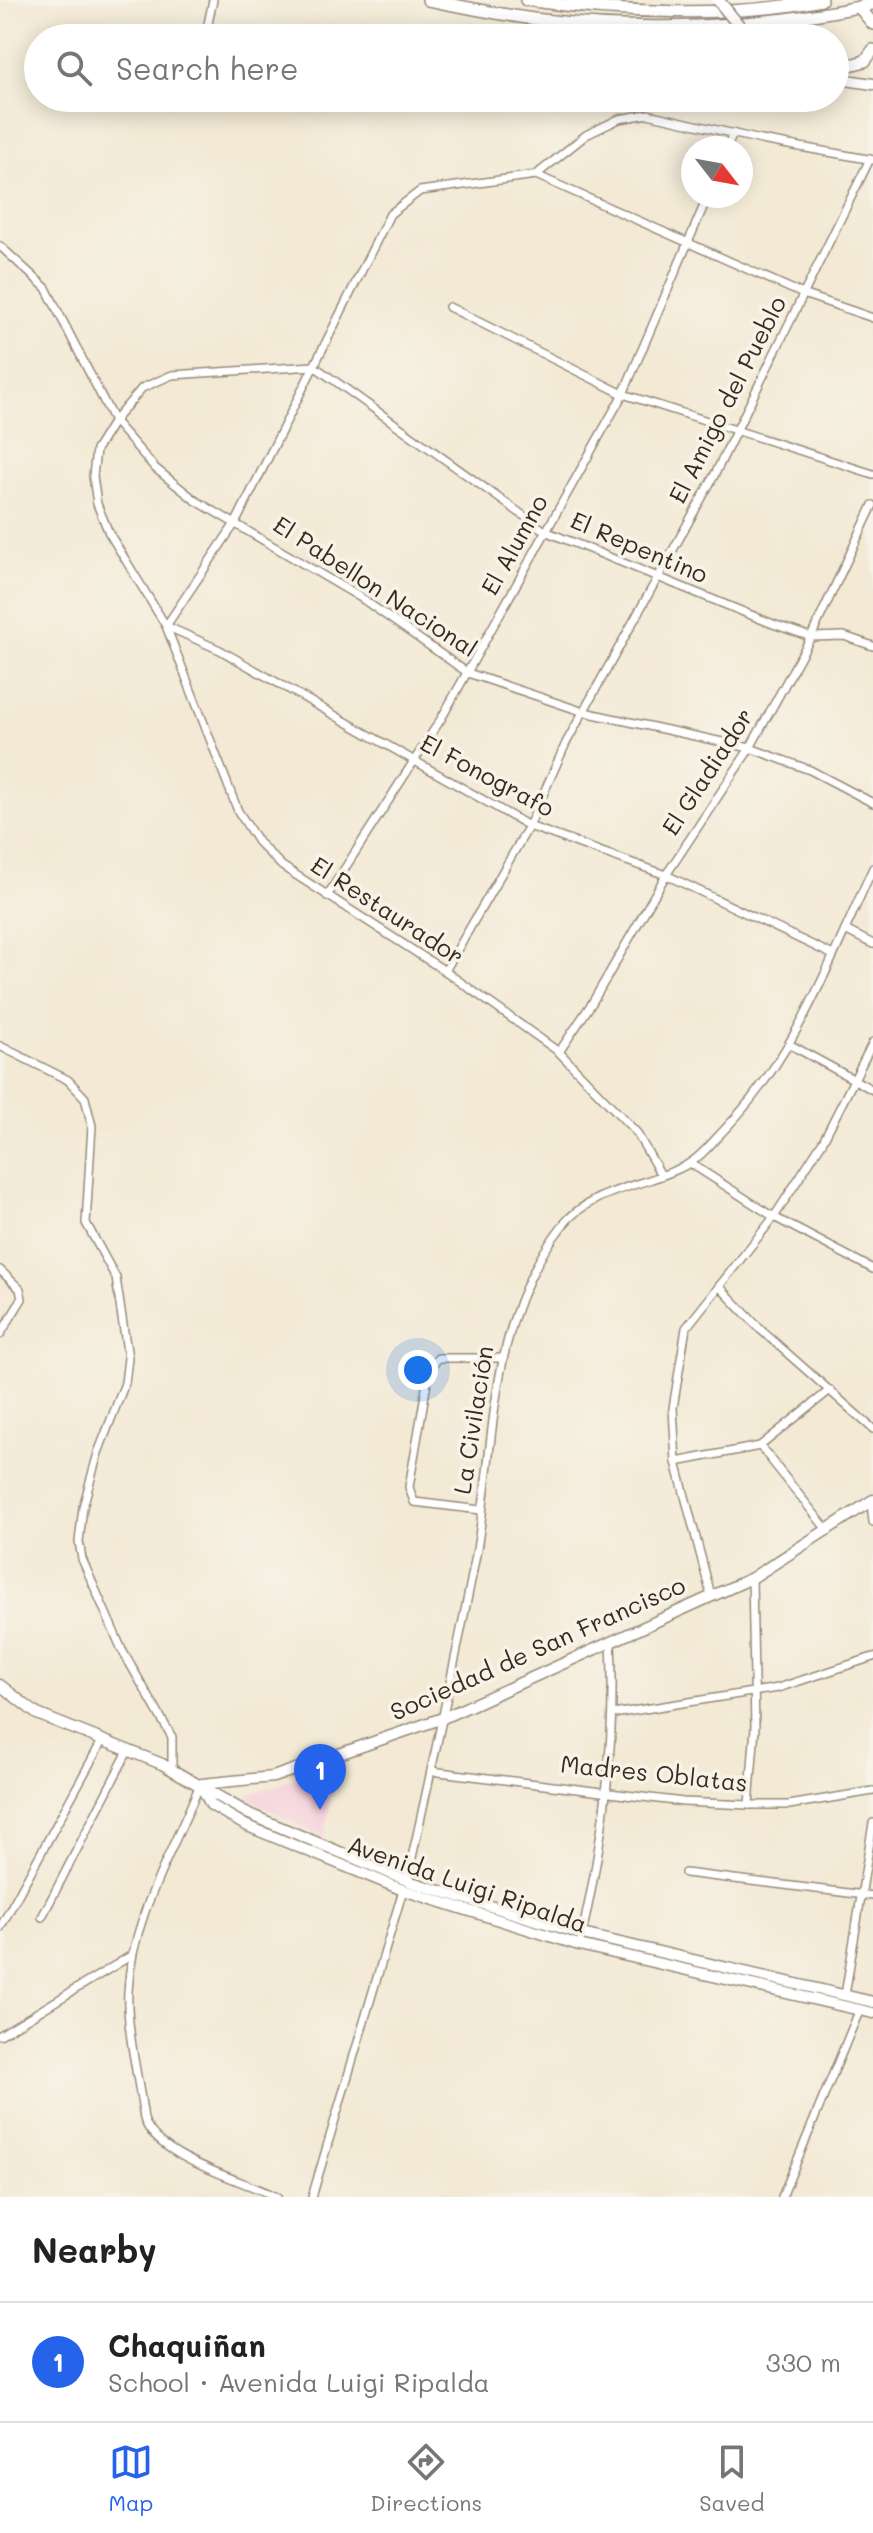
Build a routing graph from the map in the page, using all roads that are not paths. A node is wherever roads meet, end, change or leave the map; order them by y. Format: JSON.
{"nodes":[{"id":1,"x":213,"y":0,"type":"edge"},
{"id":2,"x":428,"y":0,"type":"edge"},
{"id":3,"x":526,"y":0,"type":"edge"},
{"id":4,"x":718,"y":0,"type":"edge"},
{"id":5,"x":812,"y":1,"type":"edge"},
{"id":6,"x":873,"y":4,"type":"edge"},
{"id":7,"x":859,"y":7,"type":"junction"},
{"id":8,"x":544,"y":20,"type":"junction"},
{"id":9,"x":208,"y":24,"type":"edge"},
{"id":10,"x":562,"y":24,"type":"edge"},
{"id":11,"x":738,"y":24,"type":"edge"},
{"id":12,"x":873,"y":24,"type":"edge"},
{"id":13,"x":873,"y":50,"type":"edge"},
{"id":14,"x":849,"y":70,"type":"edge"},
{"id":15,"x":849,"y":79,"type":"edge"},
{"id":16,"x":873,"y":84,"type":"edge"},
{"id":17,"x":733,"y":133,"type":"junction"},
{"id":18,"x":732,"y":136,"type":"edge"},
{"id":19,"x":871,"y":160,"type":"edge"},
{"id":20,"x":536,"y":175,"type":"junction"},
{"id":21,"x":703,"y":208,"type":"edge"},
{"id":22,"x":689,"y":241,"type":"junction"},
{"id":23,"x":0,"y":246,"type":"edge"},
{"id":24,"x":803,"y":294,"type":"junction"},
{"id":25,"x":449,"y":307,"type":"dead end"},
{"id":26,"x":873,"y":318,"type":"edge"},
{"id":27,"x":314,"y":366,"type":"junction"},
{"id":28,"x":623,"y":394,"type":"junction"},
{"id":29,"x":114,"y":421,"type":"junction"},
{"id":30,"x":734,"y":430,"type":"junction"},
{"id":31,"x":873,"y":474,"type":"edge"},
{"id":32,"x":873,"y":505,"type":"edge"},
{"id":33,"x":236,"y":522,"type":"junction"},
{"id":34,"x":545,"y":531,"type":"junction"},
{"id":35,"x":659,"y":579,"type":"junction"},
{"id":36,"x":166,"y":626,"type":"junction"},
{"id":37,"x":811,"y":637,"type":"junction"},
{"id":38,"x":873,"y":646,"type":"edge"},
{"id":39,"x":468,"y":673,"type":"junction"},
{"id":40,"x":584,"y":712,"type":"junction"},
{"id":41,"x":750,"y":748,"type":"junction"},
{"id":42,"x":415,"y":761,"type":"junction"},
{"id":43,"x":873,"y":803,"type":"edge"},
{"id":44,"x":529,"y":826,"type":"junction"},
{"id":45,"x":873,"y":868,"type":"edge"},
{"id":46,"x":666,"y":875,"type":"junction"},
{"id":47,"x":327,"y":896,"type":"junction"},
{"id":48,"x":845,"y":930,"type":"junction"},
{"id":49,"x":873,"y":944,"type":"edge"},
{"id":50,"x":833,"y":955,"type":"junction"},
{"id":51,"x":445,"y":971,"type":"junction"},
{"id":52,"x":873,"y":1042,"type":"edge"},
{"id":53,"x":789,"y":1044,"type":"junction"},
{"id":54,"x":0,"y":1046,"type":"edge"},
{"id":55,"x":559,"y":1052,"type":"junction"},
{"id":56,"x":854,"y":1080,"type":"junction"},
{"id":57,"x":873,"y":1090,"type":"edge"},
{"id":58,"x":690,"y":1163,"type":"junction"},
{"id":59,"x":661,"y":1175,"type":"junction"},
{"id":60,"x":774,"y":1217,"type":"junction"},
{"id":61,"x":873,"y":1269,"type":"edge"},
{"id":62,"x":0,"y":1270,"type":"edge"},
{"id":63,"x":719,"y":1286,"type":"junction"},
{"id":64,"x":0,"y":1335,"type":"edge"},
{"id":65,"x":502,"y":1358,"type":"junction"},
{"id":66,"x":830,"y":1390,"type":"junction"},
{"id":67,"x":873,"y":1429,"type":"edge"},
{"id":68,"x":760,"y":1446,"type":"junction"},
{"id":69,"x":676,"y":1462,"type":"junction"},
{"id":70,"x":872,"y":1501,"type":"edge"},
{"id":71,"x":481,"y":1510,"type":"junction"},
{"id":72,"x":873,"y":1522,"type":"edge"},
{"id":73,"x":828,"y":1531,"type":"junction"},
{"id":74,"x":752,"y":1578,"type":"junction"},
{"id":75,"x":711,"y":1595,"type":"junction"},
{"id":76,"x":611,"y":1643,"type":"junction"},
{"id":77,"x":873,"y":1657,"type":"edge"},
{"id":78,"x":0,"y":1685,"type":"edge"},
{"id":79,"x":753,"y":1692,"type":"junction"},
{"id":80,"x":613,"y":1714,"type":"junction"},
{"id":81,"x":443,"y":1718,"type":"junction"},
{"id":82,"x":102,"y":1741,"type":"junction"},
{"id":83,"x":128,"y":1751,"type":"junction"},
{"id":84,"x":172,"y":1769,"type":"junction"},
{"id":85,"x":431,"y":1771,"type":"junction"},
{"id":86,"x":200,"y":1784,"type":"junction"},
{"id":87,"x":606,"y":1790,"type":"junction"},
{"id":88,"x":873,"y":1791,"type":"edge"},
{"id":89,"x":749,"y":1805,"type":"junction"},
{"id":90,"x":873,"y":1823,"type":"edge"},
{"id":91,"x":685,"y":1873,"type":"dead end"},
{"id":92,"x":405,"y":1885,"type":"junction"},
{"id":93,"x":860,"y":1895,"type":"junction"},
{"id":94,"x":873,"y":1896,"type":"edge"},
{"id":95,"x":42,"y":1917,"type":"dead end"},
{"id":96,"x":0,"y":1928,"type":"edge"},
{"id":97,"x":580,"y":1940,"type":"junction"},
{"id":98,"x":132,"y":1955,"type":"junction"},
{"id":99,"x":845,"y":1995,"type":"junction"},
{"id":100,"x":865,"y":2004,"type":"edge"},
{"id":101,"x":873,"y":2013,"type":"edge"},
{"id":102,"x":0,"y":2035,"type":"edge"},
{"id":103,"x":277,"y":2197,"type":"edge"},
{"id":104,"x":312,"y":2197,"type":"edge"},
{"id":105,"x":782,"y":2197,"type":"edge"}],
"edges":[{"from":1,"to":9,"type":"street"},
{"from":2,"to":8,"type":"main road"},
{"from":3,"to":5,"type":"main road"},
{"from":4,"to":11,"type":"main road","bridge":true},
{"from":6,"to":7,"type":"main road"},
{"from":7,"to":8,"type":"main road"},
{"from":7,"to":12,"type":"main road"},
{"from":8,"to":10,"type":"street"},
{"from":13,"to":14,"type":"main road"},
{"from":15,"to":16,"type":"street"},
{"from":17,"to":18,"type":"street"},
{"from":17,"to":19,"type":"street"},
{"from":17,"to":20,"type":"street"},
{"from":19,"to":24,"type":"street","name":"El Amigo del Pueblo"},
{"from":20,"to":22,"type":"street"},
{"from":20,"to":27,"type":"street"},
{"from":21,"to":22,"type":"street","name":"El Alumno"},
{"from":22,"to":24,"type":"street"},
{"from":22,"to":28,"type":"street","name":"El Alumno"},
{"from":23,"to":29,"type":"street","name":"El Pabellon Nacional"},
{"from":24,"to":26,"type":"street"},
{"from":24,"to":30,"type":"street","name":"El Amigo del Pueblo"},
{"from":25,"to":28,"type":"street"},
{"from":27,"to":29,"type":"street","name":"El Restaurador"},
{"from":27,"to":33,"type":"street"},
{"from":27,"to":34,"type":"street","name":"El Repentino"},
{"from":28,"to":30,"type":"street"},
{"from":28,"to":34,"type":"street","name":"El Alumno"},
{"from":29,"to":33,"type":"street","name":"El Pabellon Nacional"},
{"from":29,"to":36,"type":"street","name":"El Restaurador"},
{"from":30,"to":31,"type":"street"},
{"from":30,"to":35,"type":"street","name":"El Amigo del Pueblo"},
{"from":32,"to":37,"type":"street","name":"El Gladiador"},
{"from":33,"to":36,"type":"street"},
{"from":33,"to":39,"type":"street","name":"El Pabellon Nacional"},
{"from":34,"to":35,"type":"street","name":"El Repentino"},
{"from":34,"to":39,"type":"street","name":"El Alumno"},
{"from":35,"to":37,"type":"street","name":"El Repentino"},
{"from":35,"to":40,"type":"street","name":"El Amigo del Pueblo"},
{"from":36,"to":42,"type":"street","name":"El Fonografo"},
{"from":36,"to":47,"type":"street","name":"El Restaurador"},
{"from":37,"to":38,"type":"street","name":"El Repentino"},
{"from":37,"to":41,"type":"street","name":"El Gladiador"},
{"from":39,"to":40,"type":"street","name":"El Pabellon Nacional"},
{"from":39,"to":42,"type":"street","name":"El Alumno"},
{"from":40,"to":41,"type":"street","name":"El Pabellon Nacional"},
{"from":40,"to":44,"type":"street"},
{"from":41,"to":43,"type":"street","name":"El Pabellon Nacional"},
{"from":41,"to":46,"type":"street","name":"El Gladiador"},
{"from":42,"to":44,"type":"street","name":"El Fonografo"},
{"from":42,"to":47,"type":"street","name":"El Alumno"},
{"from":44,"to":46,"type":"street","name":"El Fonografo"},
{"from":44,"to":51,"type":"street"},
{"from":45,"to":48,"type":"street","name":"La Civilación"},
{"from":46,"to":50,"type":"street","name":"El Fonografo"},
{"from":46,"to":55,"type":"street","name":"El Gladiador"},
{"from":47,"to":51,"type":"street","name":"El Restaurador"},
{"from":48,"to":49,"type":"street"},
{"from":48,"to":50,"type":"street","name":"La Civilación"},
{"from":50,"to":53,"type":"street","name":"La Civilación"},
{"from":51,"to":55,"type":"street","name":"El Restaurador"},
{"from":52,"to":56,"type":"street"},
{"from":53,"to":56,"type":"street"},
{"from":53,"to":58,"type":"street","name":"La Civilación"},
{"from":54,"to":84,"type":"street"},
{"from":55,"to":59,"type":"street","name":"El Restaurador"},
{"from":56,"to":57,"type":"street"},
{"from":56,"to":60,"type":"street"},
{"from":58,"to":59,"type":"street","name":"La Civilación"},
{"from":58,"to":60,"type":"street"},
{"from":59,"to":65,"type":"street","name":"La Civilación"},
{"from":60,"to":61,"type":"street"},
{"from":60,"to":63,"type":"street"},
{"from":62,"to":64,"type":"street"},
{"from":63,"to":66,"type":"street"},
{"from":63,"to":69,"type":"street"},
{"from":65,"to":71,"type":"street","name":"La Civilación"},
{"from":65,"to":71,"type":"street"},
{"from":66,"to":67,"type":"street"},
{"from":66,"to":68,"type":"street"},
{"from":68,"to":69,"type":"street"},
{"from":68,"to":73,"type":"street"},
{"from":69,"to":75,"type":"street"},
{"from":70,"to":72,"type":"street"},
{"from":70,"to":73,"type":"street","name":"Sociedad de San Francisco"},
{"from":71,"to":81,"type":"street","name":"La Civilación"},
{"from":73,"to":74,"type":"street","name":"Sociedad de San Francisco"},
{"from":74,"to":75,"type":"street","name":"Sociedad de San Francisco"},
{"from":74,"to":79,"type":"street"},
{"from":75,"to":76,"type":"street","name":"Sociedad de San Francisco"},
{"from":76,"to":80,"type":"street"},
{"from":76,"to":81,"type":"street","name":"Sociedad de San Francisco"},
{"from":77,"to":79,"type":"street"},
{"from":78,"to":82,"type":"street","name":"Avenida Luigi Ripalda"},
{"from":79,"to":80,"type":"street"},
{"from":79,"to":89,"type":"street"},
{"from":80,"to":87,"type":"street"},
{"from":81,"to":85,"type":"street","name":"La Civilación"},
{"from":81,"to":86,"type":"street","name":"Sociedad de San Francisco"},
{"from":82,"to":83,"type":"street","name":"Avenida Luigi Ripalda"},
{"from":82,"to":96,"type":"street"},
{"from":83,"to":84,"type":"street","name":"Avenida Luigi Ripalda"},
{"from":83,"to":95,"type":"street"},
{"from":84,"to":86,"type":"street","name":"Avenida Luigi Ripalda"},
{"from":85,"to":87,"type":"street","name":"Madres Oblatas"},
{"from":85,"to":92,"type":"street","name":"La Civilación"},
{"from":86,"to":92,"type":"street","name":"Avenida Luigi Ripalda"},
{"from":86,"to":98,"type":"street"},
{"from":87,"to":89,"type":"street","name":"Madres Oblatas"},
{"from":87,"to":97,"type":"street"},
{"from":88,"to":89,"type":"street","name":"Madres Oblatas"},
{"from":90,"to":93,"type":"street"},
{"from":91,"to":93,"type":"street"},
{"from":92,"to":97,"type":"street","name":"Avenida Luigi Ripalda"},
{"from":92,"to":104,"type":"street","name":"La Civilación"},
{"from":93,"to":94,"type":"street"},
{"from":93,"to":99,"type":"street"},
{"from":97,"to":99,"type":"street","name":"Avenida Luigi Ripalda"},
{"from":97,"to":100,"type":"street","name":"Avenida Luigi Ripalda"},
{"from":98,"to":102,"type":"street"},
{"from":98,"to":103,"type":"street"},
{"from":99,"to":100,"type":"street","name":"Avenida Luigi Ripalda"},
{"from":100,"to":101,"type":"street","name":"Avenida Luigi Ripalda"},
{"from":100,"to":105,"type":"street"}]}
